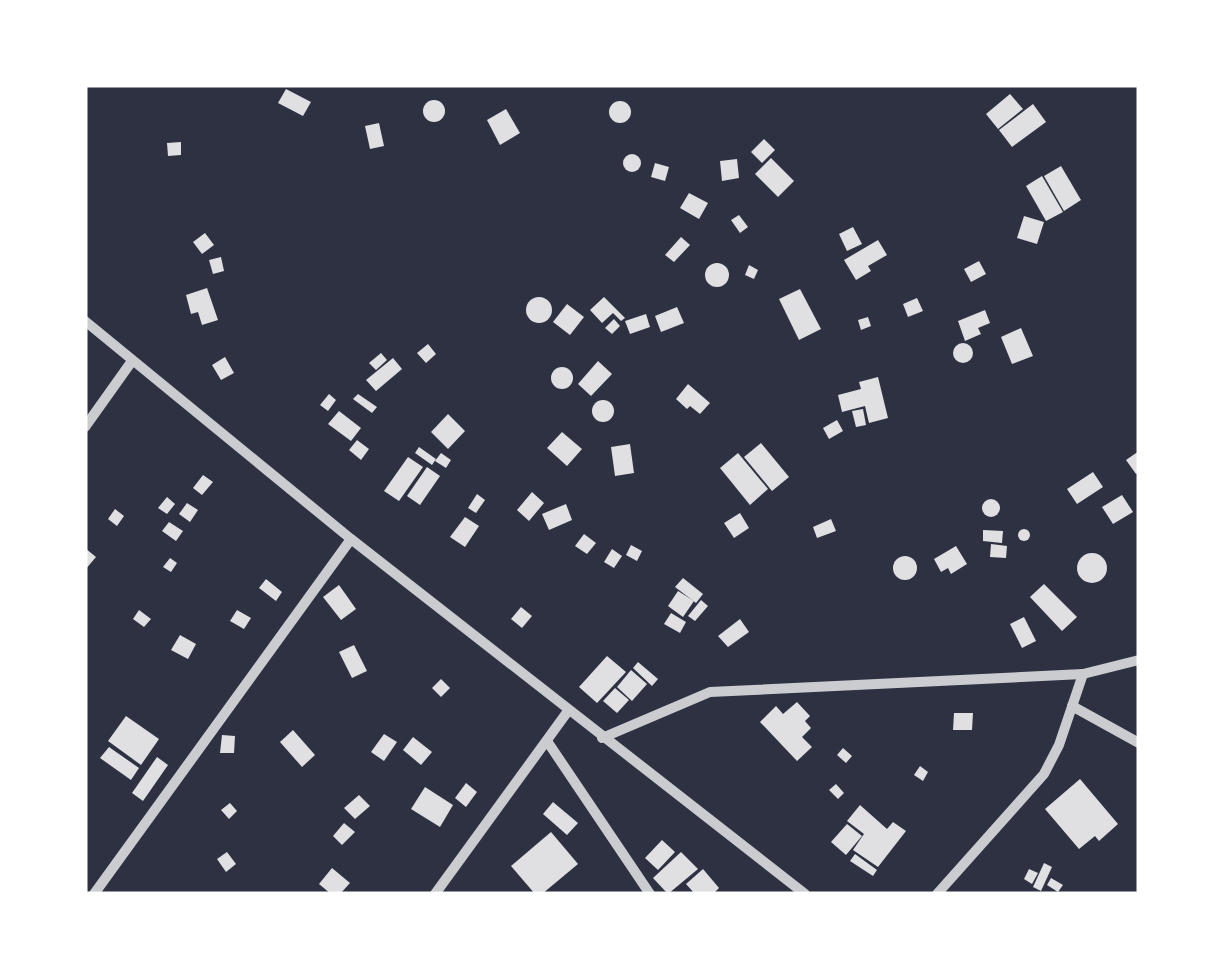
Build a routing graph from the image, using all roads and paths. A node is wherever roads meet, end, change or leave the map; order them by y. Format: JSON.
{"nodes":[{"id":1,"x":85,"y":321,"type":"edge"},
{"id":2,"x":132,"y":361,"type":"junction"},
{"id":3,"x":85,"y":426,"type":"edge"},
{"id":4,"x":351,"y":539,"type":"junction"},
{"id":5,"x":1139,"y":660,"type":"edge"},
{"id":6,"x":1083,"y":674,"type":"junction"},
{"id":7,"x":1072,"y":706,"type":"junction"},
{"id":8,"x":568,"y":711,"type":"junction"},
{"id":9,"x":602,"y":738,"type":"junction"},
{"id":10,"x":547,"y":741,"type":"junction"},
{"id":11,"x":1139,"y":742,"type":"edge"},
{"id":12,"x":94,"y":894,"type":"edge"},
{"id":13,"x":434,"y":894,"type":"edge"},
{"id":14,"x":650,"y":894,"type":"edge"},
{"id":15,"x":805,"y":894,"type":"edge"},
{"id":16,"x":937,"y":894,"type":"edge"}],
"edges":[{"from":1,"to":2,"type":"street"},
{"from":2,"to":3,"type":"street"},
{"from":2,"to":4,"type":"street"},
{"from":4,"to":8,"type":"street"},
{"from":4,"to":12,"type":"street"},
{"from":5,"to":6,"type":"street"},
{"from":6,"to":7,"type":"street"},
{"from":6,"to":9,"type":"street"},
{"from":7,"to":11,"type":"street"},
{"from":7,"to":16,"type":"street"},
{"from":8,"to":9,"type":"street"},
{"from":8,"to":10,"type":"street"},
{"from":9,"to":15,"type":"street"},
{"from":10,"to":13,"type":"street"},
{"from":10,"to":14,"type":"street"}]}
